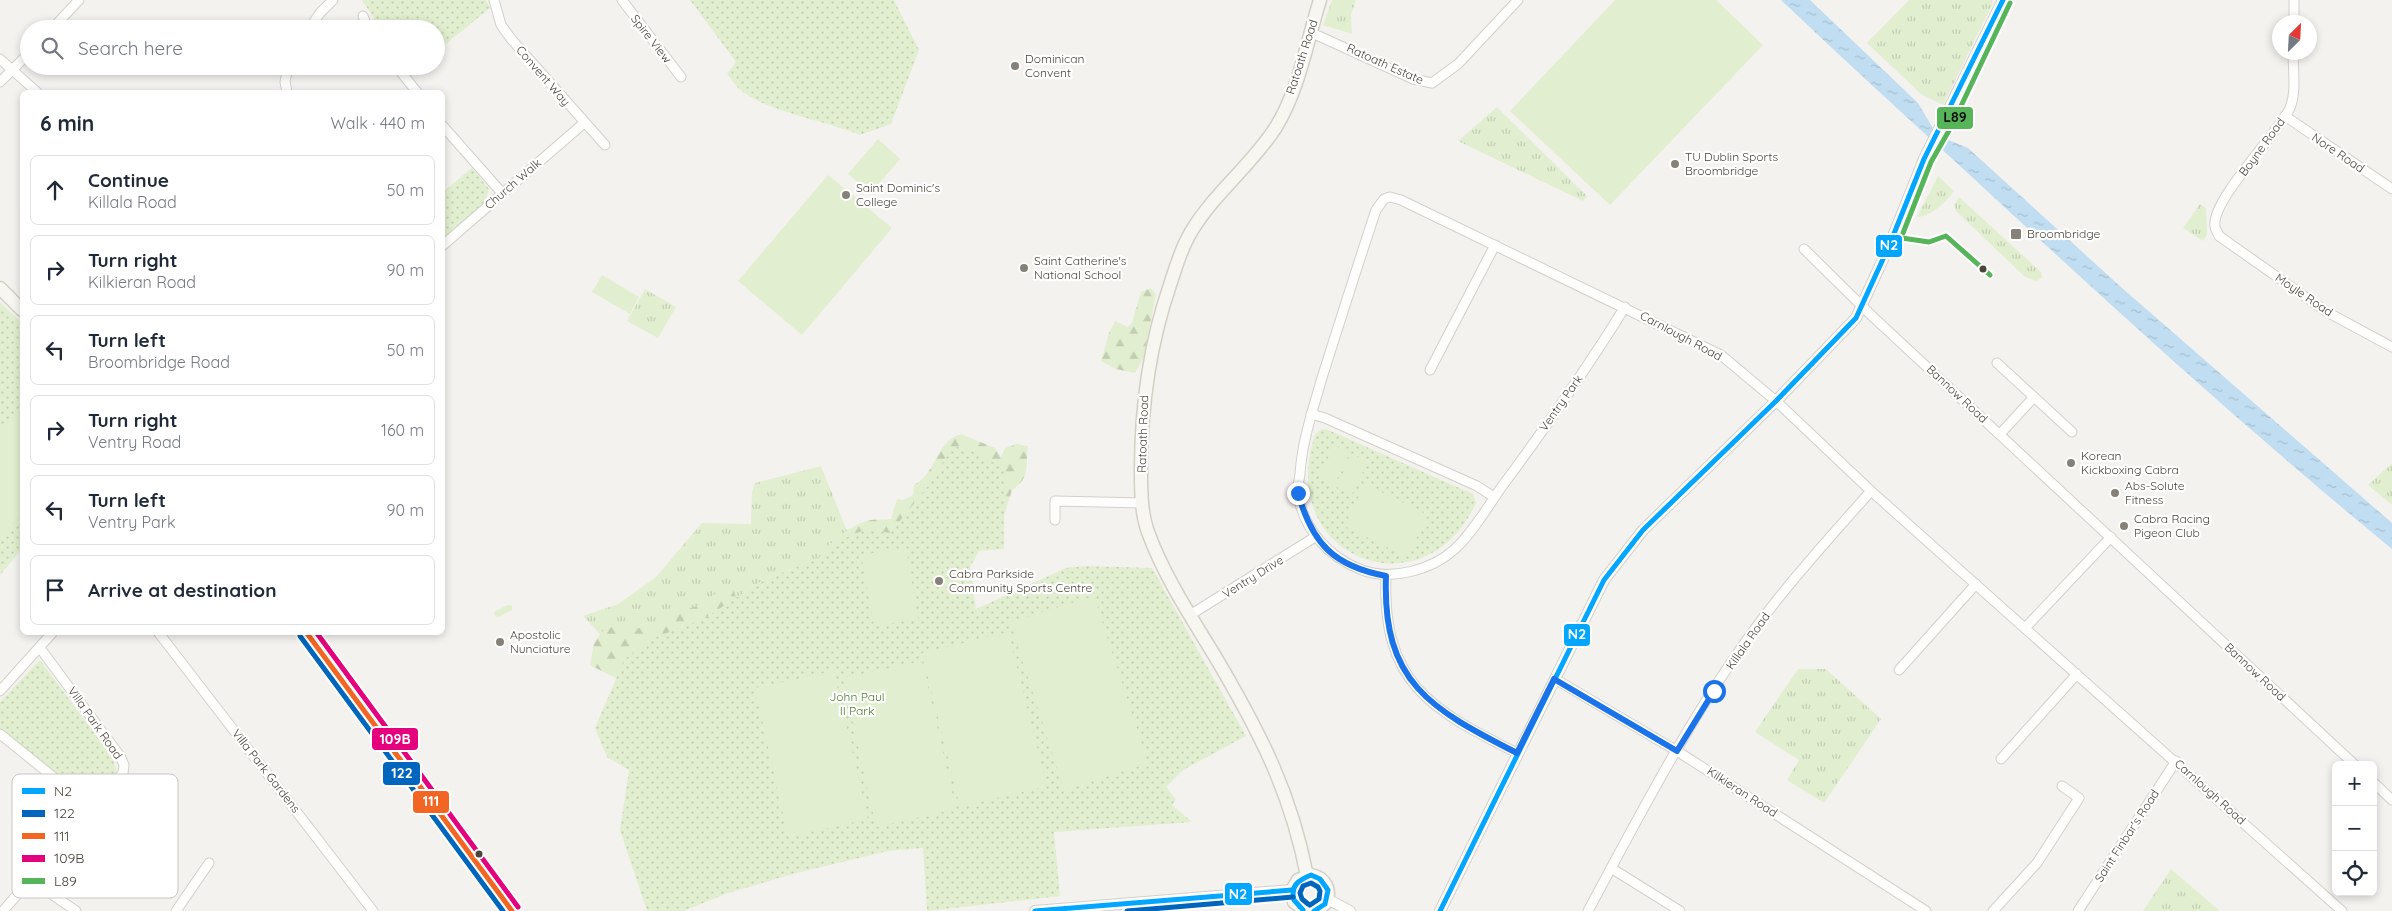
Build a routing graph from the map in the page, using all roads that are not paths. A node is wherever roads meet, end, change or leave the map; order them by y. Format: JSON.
{"nodes":[{"id":1,"x":80,"y":0,"type":"edge"},
{"id":2,"x":334,"y":0,"type":"edge"},
{"id":3,"x":494,"y":0,"type":"edge"},
{"id":4,"x":622,"y":0,"type":"edge"},
{"id":5,"x":1320,"y":0,"type":"edge"},
{"id":6,"x":1518,"y":0,"type":"edge"},
{"id":7,"x":2003,"y":0,"type":"edge"},
{"id":8,"x":2294,"y":0,"type":"edge"},
{"id":9,"x":2294,"y":15,"type":"edge"},
{"id":10,"x":363,"y":16,"type":"dead end"},
{"id":11,"x":61,"y":20,"type":"edge"},
{"id":12,"x":315,"y":20,"type":"edge"},
{"id":13,"x":365,"y":20,"type":"edge"},
{"id":14,"x":1310,"y":32,"type":"junction"},
{"id":15,"x":0,"y":60,"type":"edge"},
{"id":16,"x":2293,"y":60,"type":"edge"},
{"id":17,"x":20,"y":62,"type":"edge"},
{"id":18,"x":12,"y":70,"type":"junction"},
{"id":19,"x":286,"y":75,"type":"edge"},
{"id":20,"x":403,"y":75,"type":"edge"},
{"id":21,"x":681,"y":77,"type":"dead end"},
{"id":22,"x":0,"y":82,"type":"edge"},
{"id":23,"x":35,"y":90,"type":"edge"},
{"id":24,"x":287,"y":90,"type":"edge"},
{"id":25,"x":415,"y":90,"type":"edge"},
{"id":26,"x":2284,"y":116,"type":"junction"},
{"id":27,"x":584,"y":123,"type":"junction"},
{"id":28,"x":445,"y":128,"type":"edge"},
{"id":29,"x":605,"y":145,"type":"dead end"},
{"id":30,"x":2392,"y":189,"type":"edge"},
{"id":31,"x":502,"y":193,"type":"junction"},
{"id":32,"x":1384,"y":199,"type":"joint"},
{"id":33,"x":2219,"y":236,"type":"joint"},
{"id":34,"x":445,"y":243,"type":"edge"},
{"id":35,"x":1495,"y":244,"type":"junction"},
{"id":36,"x":1804,"y":249,"type":"dead end"},
{"id":37,"x":0,"y":288,"type":"edge"},
{"id":38,"x":1625,"y":307,"type":"junction"},
{"id":39,"x":1863,"y":307,"type":"junction"},
{"id":40,"x":20,"y":308,"type":"edge"},
{"id":41,"x":2392,"y":347,"type":"edge"},
{"id":42,"x":1997,"y":363,"type":"dead end"},
{"id":43,"x":1430,"y":370,"type":"dead end"},
{"id":44,"x":2034,"y":397,"type":"junction"},
{"id":45,"x":1776,"y":401,"type":"junction"},
{"id":46,"x":1311,"y":414,"type":"junction"},
{"id":47,"x":2072,"y":432,"type":"dead end"},
{"id":48,"x":2000,"y":434,"type":"junction"},
{"id":49,"x":1872,"y":491,"type":"junction"},
{"id":50,"x":1494,"y":498,"type":"junction"},
{"id":51,"x":1142,"y":503,"type":"junction"},
{"id":52,"x":1055,"y":520,"type":"dead end"},
{"id":53,"x":1315,"y":537,"type":"junction"},
{"id":54,"x":2111,"y":537,"type":"junction"},
{"id":55,"x":1386,"y":576,"type":"junction"},
{"id":56,"x":1976,"y":584,"type":"junction"},
{"id":57,"x":1190,"y":615,"type":"junction"},
{"id":58,"x":2026,"y":627,"type":"junction"},
{"id":59,"x":51,"y":635,"type":"edge"},
{"id":60,"x":160,"y":635,"type":"edge"},
{"id":61,"x":308,"y":635,"type":"edge"},
{"id":62,"x":40,"y":648,"type":"junction"},
{"id":63,"x":1899,"y":670,"type":"dead end"},
{"id":64,"x":2077,"y":674,"type":"junction"},
{"id":65,"x":1554,"y":679,"type":"junction"},
{"id":66,"x":0,"y":691,"type":"edge"},
{"id":67,"x":0,"y":734,"type":"edge"},
{"id":68,"x":1677,"y":751,"type":"junction"},
{"id":69,"x":1517,"y":753,"type":"junction"},
{"id":70,"x":2000,"y":759,"type":"dead end"},
{"id":71,"x":2176,"y":761,"type":"junction"},
{"id":72,"x":2351,"y":761,"type":"edge"},
{"id":73,"x":50,"y":774,"type":"edge"},
{"id":74,"x":121,"y":774,"type":"edge"},
{"id":75,"x":2062,"y":786,"type":"dead end"},
{"id":76,"x":2377,"y":786,"type":"edge"},
{"id":77,"x":2392,"y":800,"type":"edge"},
{"id":78,"x":209,"y":863,"type":"dead end"},
{"id":79,"x":1611,"y":868,"type":"junction"},
{"id":80,"x":1307,"y":876,"type":"junction"},
{"id":81,"x":1292,"y":890,"type":"junction"},
{"id":82,"x":14,"y":898,"type":"edge"},
{"id":83,"x":57,"y":898,"type":"edge"},
{"id":84,"x":1328,"y":899,"type":"junction"},
{"id":85,"x":2,"y":911,"type":"edge"},
{"id":86,"x":76,"y":911,"type":"edge"},
{"id":87,"x":176,"y":911,"type":"edge"},
{"id":88,"x":373,"y":911,"type":"edge"},
{"id":89,"x":512,"y":911,"type":"edge"},
{"id":90,"x":1035,"y":911,"type":"edge"},
{"id":91,"x":1307,"y":911,"type":"edge"},
{"id":92,"x":1314,"y":911,"type":"edge"},
{"id":93,"x":1350,"y":911,"type":"edge"},
{"id":94,"x":1440,"y":911,"type":"edge"},
{"id":95,"x":1588,"y":911,"type":"edge"},
{"id":96,"x":1680,"y":911,"type":"edge"},
{"id":97,"x":1926,"y":911,"type":"edge"},
{"id":98,"x":1993,"y":911,"type":"edge"},
{"id":99,"x":2078,"y":911,"type":"edge"},
{"id":100,"x":2342,"y":911,"type":"edge"}],
"edges":[{"from":1,"to":11,"type":"street"},
{"from":2,"to":12,"type":"street"},
{"from":3,"to":27,"type":"street","name":"Convent Way"},
{"from":4,"to":21,"type":"street","name":"Spire View"},
{"from":5,"to":14,"type":"main road","name":"Ratoath Road"},
{"from":6,"to":14,"type":"street","name":"Ratoath Estate"},
{"from":7,"to":39,"type":"street"},
{"from":8,"to":9,"type":"street"},
{"from":10,"to":13,"type":"street"},
{"from":14,"to":51,"type":"main road","name":"Ratoath Road"},
{"from":15,"to":18,"type":"street"},
{"from":16,"to":26,"type":"street","name":"Boyne Road"},
{"from":17,"to":18,"type":"street"},
{"from":18,"to":22,"type":"street"},
{"from":18,"to":23,"type":"street"},
{"from":19,"to":24,"type":"street"},
{"from":20,"to":25,"type":"street"},
{"from":26,"to":30,"type":"street","name":"Nore Road"},
{"from":26,"to":33,"type":"street","name":"Boyne Road"},
{"from":27,"to":29,"type":"street","name":"Convent Way"},
{"from":27,"to":31,"type":"street","name":"Church Walk"},
{"from":28,"to":31,"type":"street"},
{"from":31,"to":34,"type":"street","name":"Church Walk"},
{"from":32,"to":35,"type":"street","name":"Carnlough Road"},
{"from":32,"to":46,"type":"street","name":"Ventry Park"},
{"from":33,"to":41,"type":"street","name":"Moyle Road"},
{"from":35,"to":38,"type":"street","name":"Carnlough Road"},
{"from":35,"to":43,"type":"street"},
{"from":36,"to":39,"type":"street","name":"Bannow Road"},
{"from":37,"to":40,"type":"main road"},
{"from":38,"to":45,"type":"street","name":"Carnlough Road"},
{"from":38,"to":50,"type":"street","name":"Ventry Park"},
{"from":39,"to":45,"type":"street"},
{"from":39,"to":48,"type":"street","name":"Bannow Road"},
{"from":42,"to":44,"type":"street"},
{"from":44,"to":47,"type":"street"},
{"from":44,"to":48,"type":"street"},
{"from":45,"to":49,"type":"street","name":"Carnlough Road"},
{"from":45,"to":65,"type":"street"},
{"from":46,"to":50,"type":"street"},
{"from":46,"to":53,"type":"street","name":"Ventry Park"},
{"from":48,"to":54,"type":"street","name":"Bannow Road"},
{"from":49,"to":56,"type":"street","name":"Carnlough Road"},
{"from":49,"to":68,"type":"street","name":"Killala Road"},
{"from":50,"to":55,"type":"street","name":"Ventry Park"},
{"from":51,"to":52,"type":"street"},
{"from":51,"to":57,"type":"main road","name":"Ratoath Road"},
{"from":53,"to":55,"type":"street","name":"Ventry Park"},
{"from":53,"to":57,"type":"street","name":"Ventry Drive"},
{"from":54,"to":58,"type":"street"},
{"from":54,"to":72,"type":"street","name":"Bannow Road"},
{"from":55,"to":69,"type":"street"},
{"from":56,"to":58,"type":"street","name":"Carnlough Road"},
{"from":56,"to":63,"type":"street"},
{"from":57,"to":80,"type":"main road","name":"Ratoath Road"},
{"from":58,"to":64,"type":"street","name":"Carnlough Road"},
{"from":59,"to":62,"type":"street"},
{"from":60,"to":88,"type":"street","name":"Villa Park Gardens"},
{"from":61,"to":89,"type":"main road"},
{"from":62,"to":66,"type":"street"},
{"from":62,"to":74,"type":"street","name":"Villa Park Road"},
{"from":64,"to":70,"type":"street"},
{"from":64,"to":71,"type":"street","name":"Carnlough Road"},
{"from":65,"to":68,"type":"street","name":"Kilkieran Road"},
{"from":65,"to":69,"type":"street"},
{"from":67,"to":73,"type":"street"},
{"from":68,"to":79,"type":"street","name":"Killala Road"},
{"from":68,"to":97,"type":"street","name":"Kilkieran Road"},
{"from":69,"to":94,"type":"street"},
{"from":71,"to":99,"type":"street","name":"Saint Finbar's Road"},
{"from":71,"to":100,"type":"street","name":"Carnlough Road"},
{"from":75,"to":98,"type":"street"},
{"from":76,"to":77,"type":"street"},
{"from":78,"to":87,"type":"street"},
{"from":79,"to":95,"type":"street","name":"Killala Road"},
{"from":79,"to":96,"type":"street"},
{"from":80,"to":81,"type":"main road"},
{"from":80,"to":84,"type":"main road"},
{"from":81,"to":90,"type":"street"},
{"from":81,"to":91,"type":"main road"},
{"from":82,"to":85,"type":"street","name":"Villa Park Road"},
{"from":83,"to":86,"type":"street"},
{"from":84,"to":92,"type":"main road"},
{"from":84,"to":93,"type":"street"}]}
